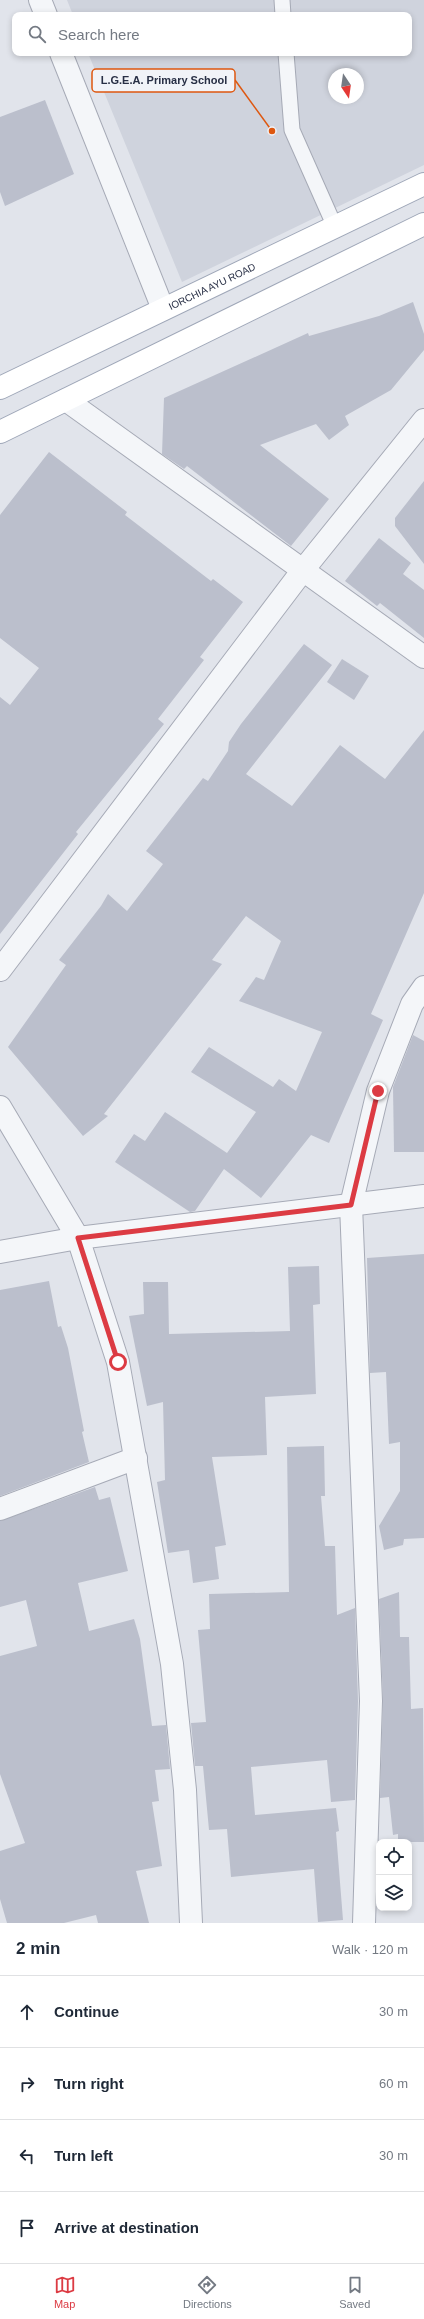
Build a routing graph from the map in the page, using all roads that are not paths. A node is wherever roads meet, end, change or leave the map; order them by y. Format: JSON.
{"nodes":[{"id":1,"x":40,"y":0,"type":"edge"},
{"id":2,"x":282,"y":0,"type":"edge"},
{"id":3,"x":45,"y":12,"type":"edge"},
{"id":4,"x":283,"y":12,"type":"edge"},
{"id":5,"x":62,"y":56,"type":"edge"},
{"id":6,"x":286,"y":56,"type":"edge"},
{"id":7,"x":424,"y":184,"type":"edge"},
{"id":8,"x":424,"y":224,"type":"edge"},
{"id":9,"x":335,"y":228,"type":"junction"},
{"id":10,"x":163,"y":309,"type":"junction"},
{"id":11,"x":0,"y":388,"type":"edge"},
{"id":12,"x":66,"y":400,"type":"junction"},
{"id":13,"x":424,"y":420,"type":"edge"},
{"id":14,"x":0,"y":432,"type":"edge"},
{"id":15,"x":303,"y":570,"type":"junction"},
{"id":16,"x":424,"y":657,"type":"edge"},
{"id":17,"x":0,"y":970,"type":"edge"},
{"id":18,"x":424,"y":987,"type":"edge"},
{"id":19,"x":0,"y":1107,"type":"edge"},
{"id":20,"x":424,"y":1196,"type":"edge"},
{"id":21,"x":351,"y":1205,"type":"junction"},
{"id":22,"x":78,"y":1238,"type":"junction"},
{"id":23,"x":0,"y":1252,"type":"edge"},
{"id":24,"x":136,"y":1458,"type":"junction"},
{"id":25,"x":0,"y":1509,"type":"edge"},
{"id":26,"x":191,"y":1923,"type":"edge"},
{"id":27,"x":364,"y":1923,"type":"edge"}],
"edges":[{"from":1,"to":3,"type":"street"},
{"from":2,"to":4,"type":"lane"},
{"from":5,"to":10,"type":"street"},
{"from":6,"to":9,"type":"lane"},
{"from":7,"to":9,"type":"main road","name":"IORCHIA AYU ROAD"},
{"from":8,"to":12,"type":"main road"},
{"from":9,"to":10,"type":"main road","name":"IORCHIA AYU ROAD"},
{"from":10,"to":11,"type":"main road","name":"IORCHIA AYU ROAD"},
{"from":12,"to":14,"type":"main road"},
{"from":12,"to":15,"type":"street"},
{"from":13,"to":15,"type":"street"},
{"from":15,"to":16,"type":"street"},
{"from":15,"to":17,"type":"street"},
{"from":18,"to":21,"type":"street"},
{"from":19,"to":22,"type":"street"},
{"from":20,"to":21,"type":"street"},
{"from":21,"to":22,"type":"street"},
{"from":21,"to":27,"type":"street"},
{"from":22,"to":23,"type":"street"},
{"from":22,"to":24,"type":"street"},
{"from":24,"to":25,"type":"street"},
{"from":24,"to":26,"type":"street"}]}
